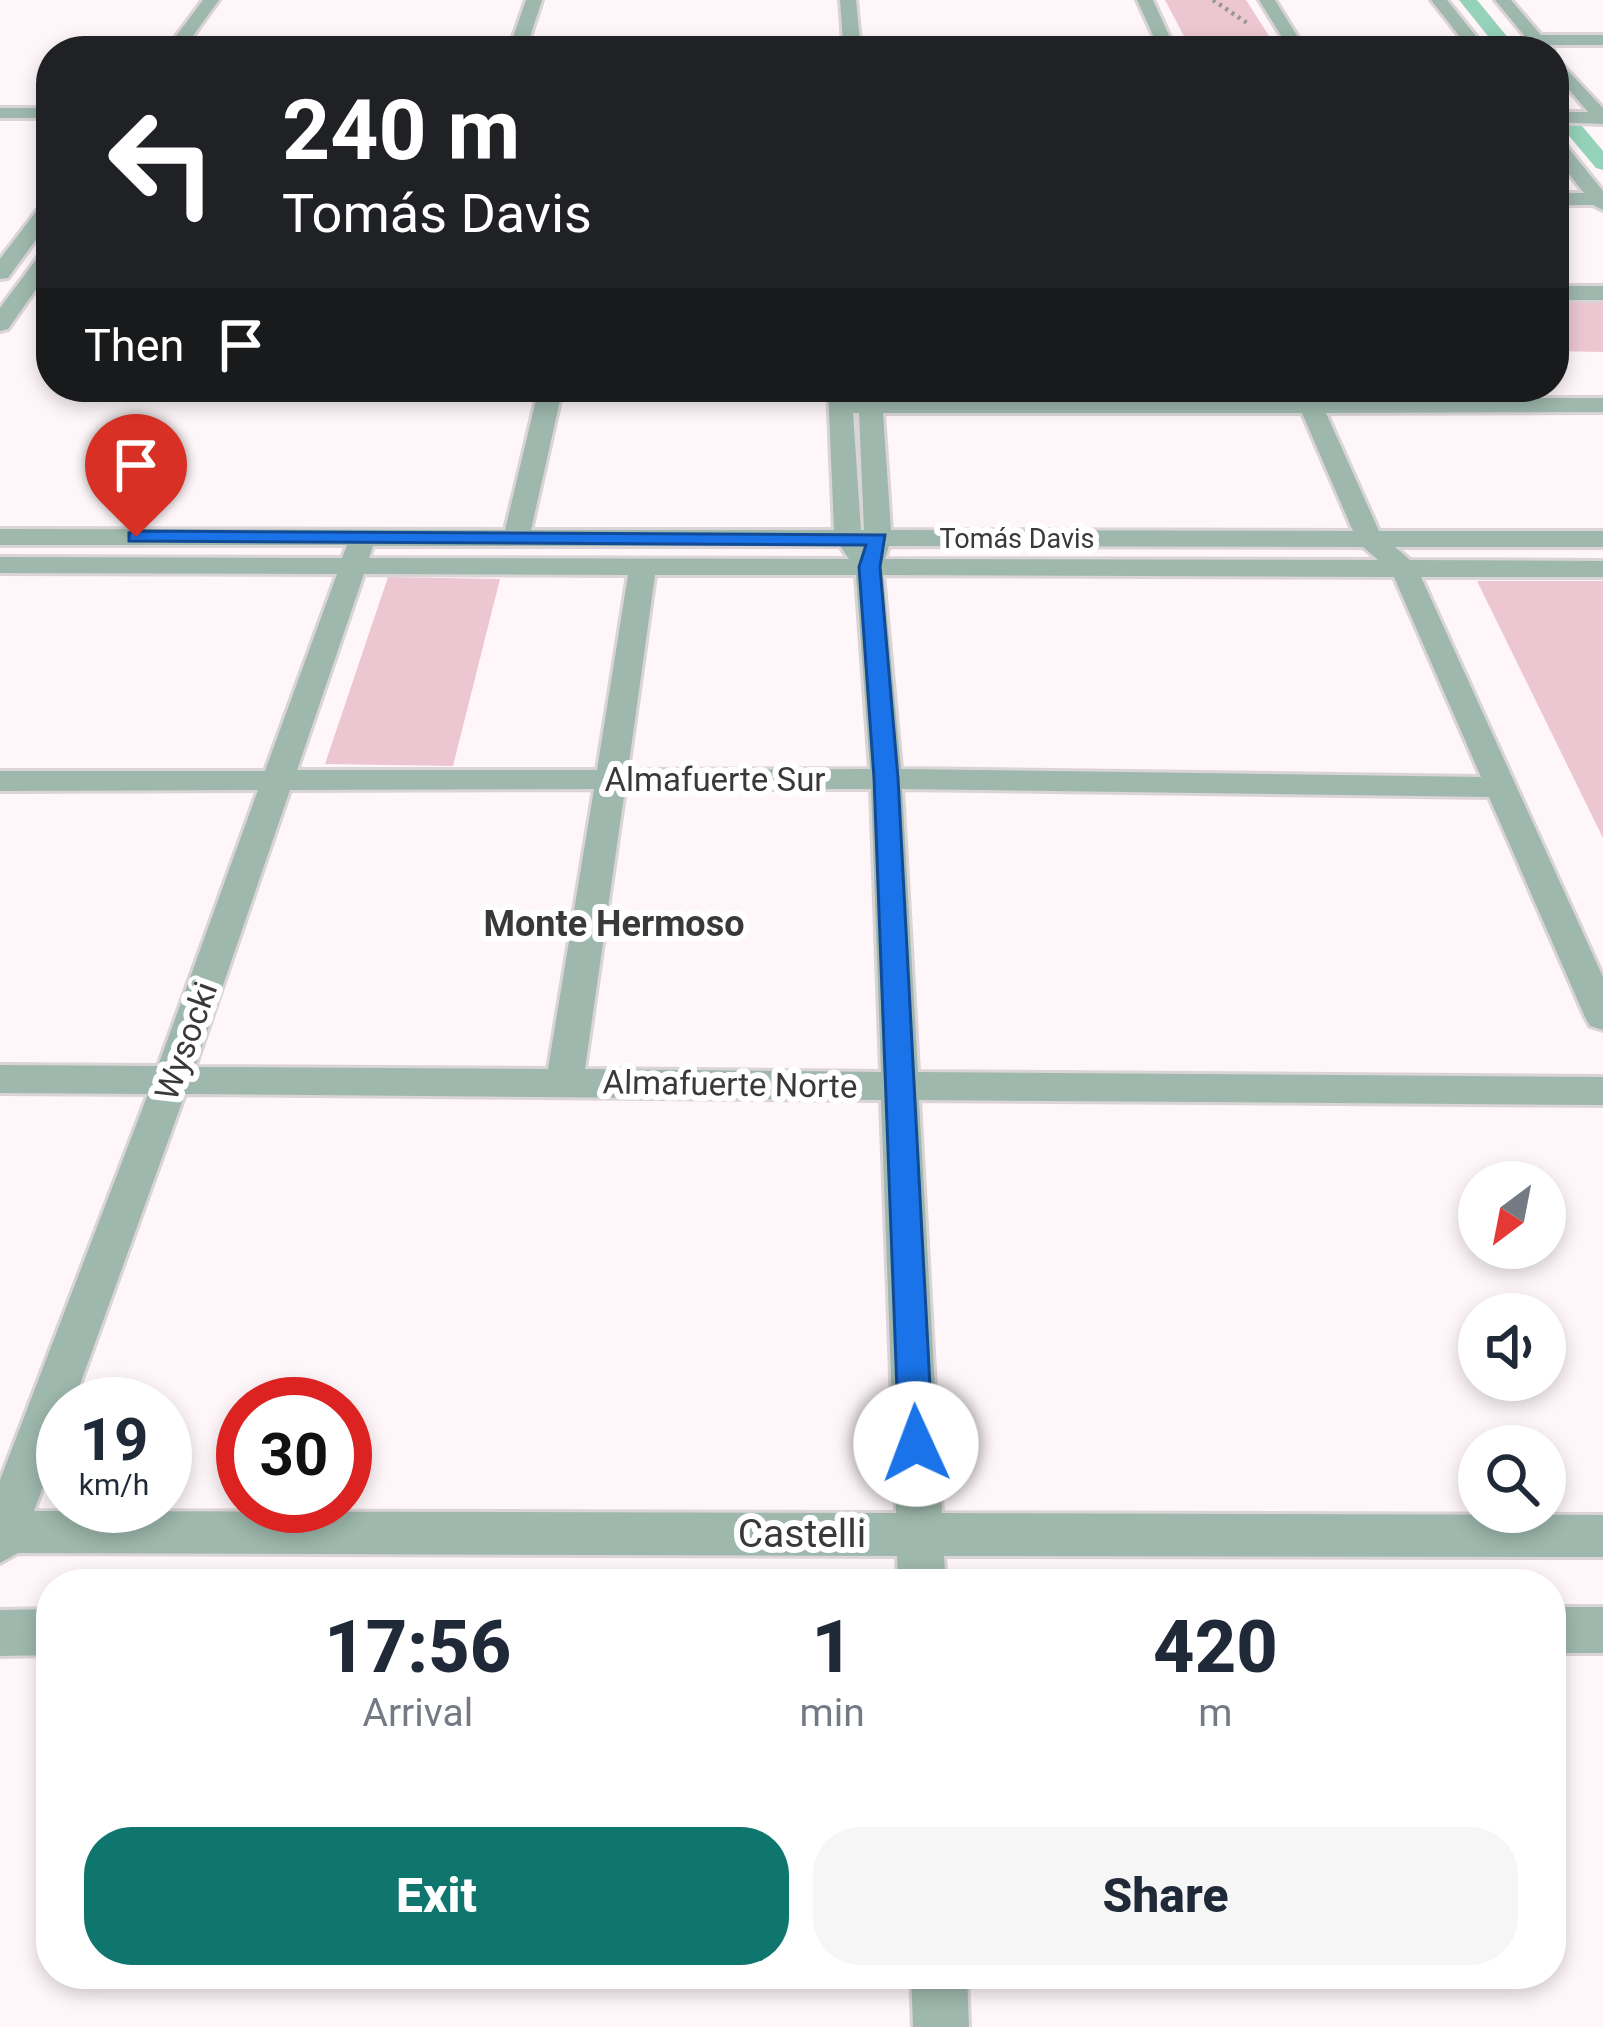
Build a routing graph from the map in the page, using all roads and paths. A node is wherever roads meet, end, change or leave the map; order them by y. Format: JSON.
{"nodes":[{"id":1,"x":211,"y":0,"type":"edge"},
{"id":2,"x":234,"y":0,"type":"edge"},
{"id":3,"x":534,"y":0,"type":"edge"},
{"id":4,"x":848,"y":0,"type":"edge"},
{"id":5,"x":1145,"y":0,"type":"edge"},
{"id":6,"x":1267,"y":0,"type":"edge"},
{"id":7,"x":1439,"y":0,"type":"edge"},
{"id":8,"x":1503,"y":0,"type":"edge"},
{"id":9,"x":184,"y":36,"type":"edge"},
{"id":10,"x":213,"y":36,"type":"edge"},
{"id":11,"x":519,"y":36,"type":"edge"},
{"id":12,"x":851,"y":36,"type":"edge"},
{"id":13,"x":1161,"y":36,"type":"edge"},
{"id":14,"x":1289,"y":36,"type":"edge"},
{"id":15,"x":1468,"y":36,"type":"edge"},
{"id":16,"x":1533,"y":36,"type":"edge"},
{"id":17,"x":1603,"y":40,"type":"edge"},
{"id":18,"x":1569,"y":43,"type":"edge"},
{"id":19,"x":1569,"y":78,"type":"edge"},
{"id":20,"x":0,"y":113,"type":"edge"},
{"id":21,"x":36,"y":113,"type":"edge"},
{"id":22,"x":1569,"y":118,"type":"edge"},
{"id":23,"x":1603,"y":118,"type":"edge"},
{"id":24,"x":1569,"y":161,"type":"edge"},
{"id":25,"x":1569,"y":200,"type":"edge"},
{"id":26,"x":1601,"y":202,"type":"edge"},
{"id":27,"x":36,"y":225,"type":"edge"},
{"id":28,"x":36,"y":270,"type":"edge"},
{"id":29,"x":0,"y":274,"type":"edge"},
{"id":30,"x":1603,"y":292,"type":"edge"},
{"id":31,"x":1569,"y":293,"type":"edge"},
{"id":32,"x":8,"y":301,"type":"edge"},
{"id":33,"x":547,"y":402,"type":"edge"},
{"id":34,"x":841,"y":402,"type":"edge"},
{"id":35,"x":870,"y":402,"type":"edge"},
{"id":36,"x":1308,"y":402,"type":"edge"},
{"id":37,"x":1471,"y":402,"type":"edge"},
{"id":38,"x":1603,"y":406,"type":"edge"},
{"id":39,"x":0,"y":537,"type":"edge"},
{"id":40,"x":516,"y":537,"type":"junction"},
{"id":41,"x":1370,"y":538,"type":"junction"},
{"id":42,"x":1603,"y":539,"type":"edge"},
{"id":43,"x":865,"y":548,"type":"junction"},
{"id":44,"x":359,"y":552,"type":"junction"},
{"id":45,"x":0,"y":566,"type":"edge"},
{"id":46,"x":643,"y":567,"type":"junction"},
{"id":47,"x":1405,"y":569,"type":"junction"},
{"id":48,"x":1603,"y":569,"type":"edge"},
{"id":49,"x":886,"y":778,"type":"junction"},
{"id":50,"x":279,"y":780,"type":"junction"},
{"id":51,"x":610,"y":780,"type":"junction"},
{"id":52,"x":0,"y":781,"type":"edge"},
{"id":53,"x":1502,"y":787,"type":"junction"},
{"id":54,"x":1603,"y":1017,"type":"edge"},
{"id":55,"x":0,"y":1078,"type":"edge"},
{"id":56,"x":172,"y":1080,"type":"junction"},
{"id":57,"x":565,"y":1082,"type":"junction"},
{"id":58,"x":900,"y":1087,"type":"junction"},
{"id":59,"x":1603,"y":1091,"type":"edge"},
{"id":60,"x":920,"y":1534,"type":"junction"},
{"id":61,"x":1,"y":1535,"type":"edge"},
{"id":62,"x":1603,"y":1536,"type":"edge"},
{"id":63,"x":921,"y":1569,"type":"edge"},
{"id":64,"x":1566,"y":1630,"type":"edge"},
{"id":65,"x":1603,"y":1630,"type":"edge"},
{"id":66,"x":36,"y":1632,"type":"edge"},
{"id":67,"x":0,"y":1633,"type":"edge"},
{"id":68,"x":940,"y":1989,"type":"edge"},
{"id":69,"x":941,"y":2027,"type":"edge"}],
"edges":[{"from":1,"to":9,"type":"street"},
{"from":2,"to":10,"type":"street"},
{"from":3,"to":11,"type":"street"},
{"from":4,"to":12,"type":"street"},
{"from":5,"to":13,"type":"street"},
{"from":6,"to":14,"type":"street"},
{"from":7,"to":15,"type":"street"},
{"from":8,"to":16,"type":"street"},
{"from":17,"to":18,"type":"street"},
{"from":19,"to":23,"type":"street"},
{"from":20,"to":21,"type":"street"},
{"from":22,"to":23,"type":"street"},
{"from":24,"to":26,"type":"street"},
{"from":25,"to":26,"type":"street"},
{"from":27,"to":29,"type":"street"},
{"from":28,"to":32,"type":"street"},
{"from":30,"to":31,"type":"street"},
{"from":33,"to":40,"type":"street"},
{"from":34,"to":43,"type":"street"},
{"from":35,"to":43,"type":"street"},
{"from":36,"to":41,"type":"street"},
{"from":37,"to":38,"type":"street"},
{"from":39,"to":44,"type":"street","name":"Tomás Davis"},
{"from":40,"to":43,"type":"street","name":"Tomás Davis"},
{"from":40,"to":44,"type":"street","name":"Tomás Davis"},
{"from":41,"to":42,"type":"street","name":"Tomás Davis"},
{"from":41,"to":43,"type":"street","name":"Tomás Davis"},
{"from":41,"to":47,"type":"street"},
{"from":43,"to":46,"type":"street","name":"Tomás Davis"},
{"from":43,"to":47,"type":"street","name":"Tomás Davis"},
{"from":43,"to":49,"type":"street"},
{"from":44,"to":45,"type":"street","name":"Tomás Davis"},
{"from":44,"to":46,"type":"street","name":"Tomás Davis"},
{"from":44,"to":50,"type":"street","name":"Wysocki"},
{"from":46,"to":51,"type":"street"},
{"from":47,"to":48,"type":"street","name":"Tomás Davis"},
{"from":47,"to":53,"type":"street"},
{"from":49,"to":51,"type":"street","name":"Almafuerte Sur"},
{"from":49,"to":53,"type":"street","name":"Almafuerte Sur"},
{"from":49,"to":58,"type":"street"},
{"from":50,"to":51,"type":"street","name":"Almafuerte Sur"},
{"from":50,"to":52,"type":"street","name":"Almafuerte Sur"},
{"from":50,"to":56,"type":"street","name":"Wysocki"},
{"from":51,"to":57,"type":"street"},
{"from":53,"to":54,"type":"street"},
{"from":55,"to":56,"type":"street","name":"Almafuerte Norte"},
{"from":56,"to":57,"type":"street","name":"Almafuerte Norte"},
{"from":56,"to":61,"type":"street","name":"Wysocki"},
{"from":57,"to":58,"type":"street","name":"Almafuerte Norte"},
{"from":58,"to":59,"type":"street","name":"Almafuerte Norte"},
{"from":58,"to":60,"type":"street"},
{"from":60,"to":61,"type":"street","name":"Castelli"},
{"from":60,"to":62,"type":"street","name":"Castelli"},
{"from":60,"to":63,"type":"street"},
{"from":64,"to":65,"type":"street"},
{"from":66,"to":67,"type":"street"},
{"from":68,"to":69,"type":"street"}]}
